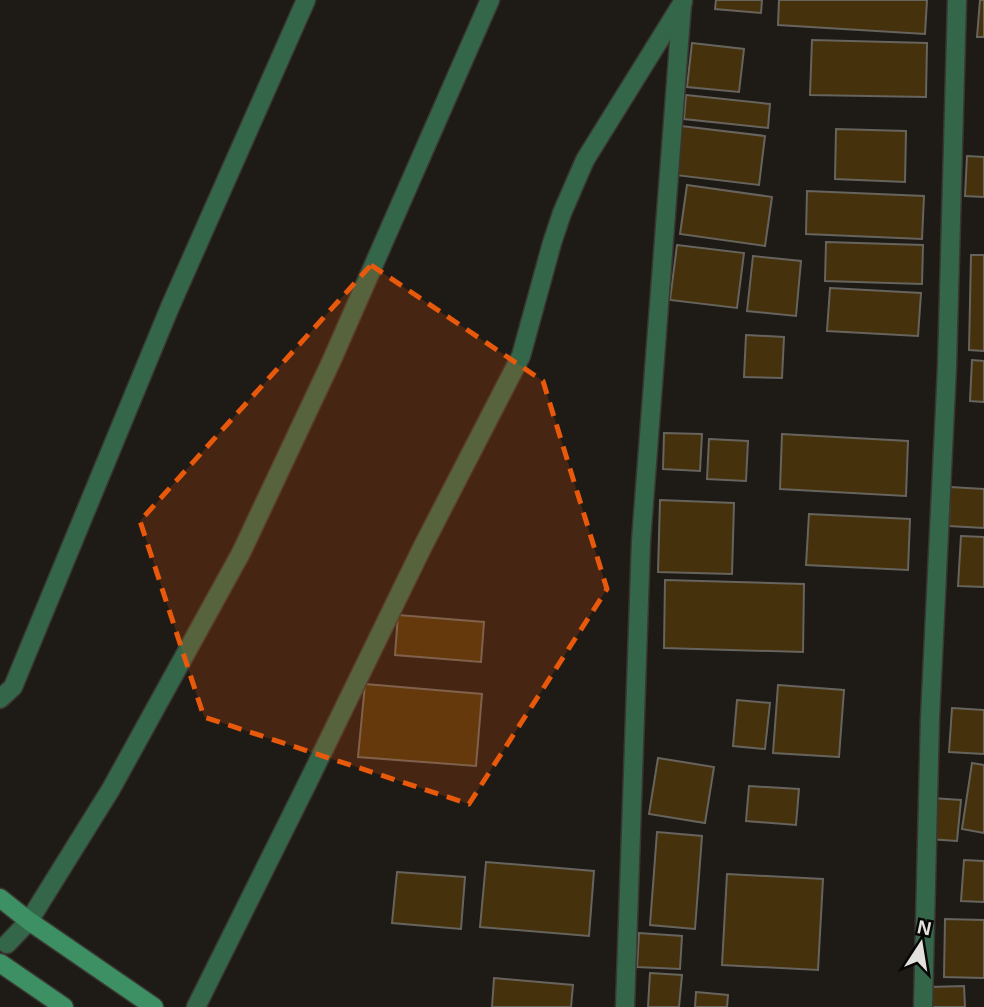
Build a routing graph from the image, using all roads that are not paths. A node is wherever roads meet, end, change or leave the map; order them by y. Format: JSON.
{"nodes":[{"id":1,"x":306,"y":0,"type":"edge"},
{"id":2,"x":490,"y":0,"type":"edge"},
{"id":3,"x":957,"y":0,"type":"edge"},
{"id":4,"x":683,"y":1,"type":"edge"},
{"id":5,"x":0,"y":699,"type":"edge"},
{"id":6,"x":0,"y":898,"type":"edge"},
{"id":7,"x":29,"y":921,"type":"junction"},
{"id":8,"x":7,"y":944,"type":"dead end"},
{"id":9,"x":0,"y":963,"type":"edge"},
{"id":10,"x":64,"y":1007,"type":"edge"},
{"id":11,"x":154,"y":1007,"type":"edge"},
{"id":12,"x":196,"y":1007,"type":"edge"},
{"id":13,"x":625,"y":1007,"type":"edge"},
{"id":14,"x":923,"y":1007,"type":"edge"}],
"edges":[{"from":1,"to":5,"type":"street"},
{"from":2,"to":7,"type":"street"},
{"from":3,"to":14,"type":"street"},
{"from":4,"to":12,"type":"street"},
{"from":4,"to":13,"type":"street"},
{"from":6,"to":7,"type":"street"},
{"from":7,"to":8,"type":"street"},
{"from":7,"to":11,"type":"street"},
{"from":9,"to":10,"type":"street"}]}
